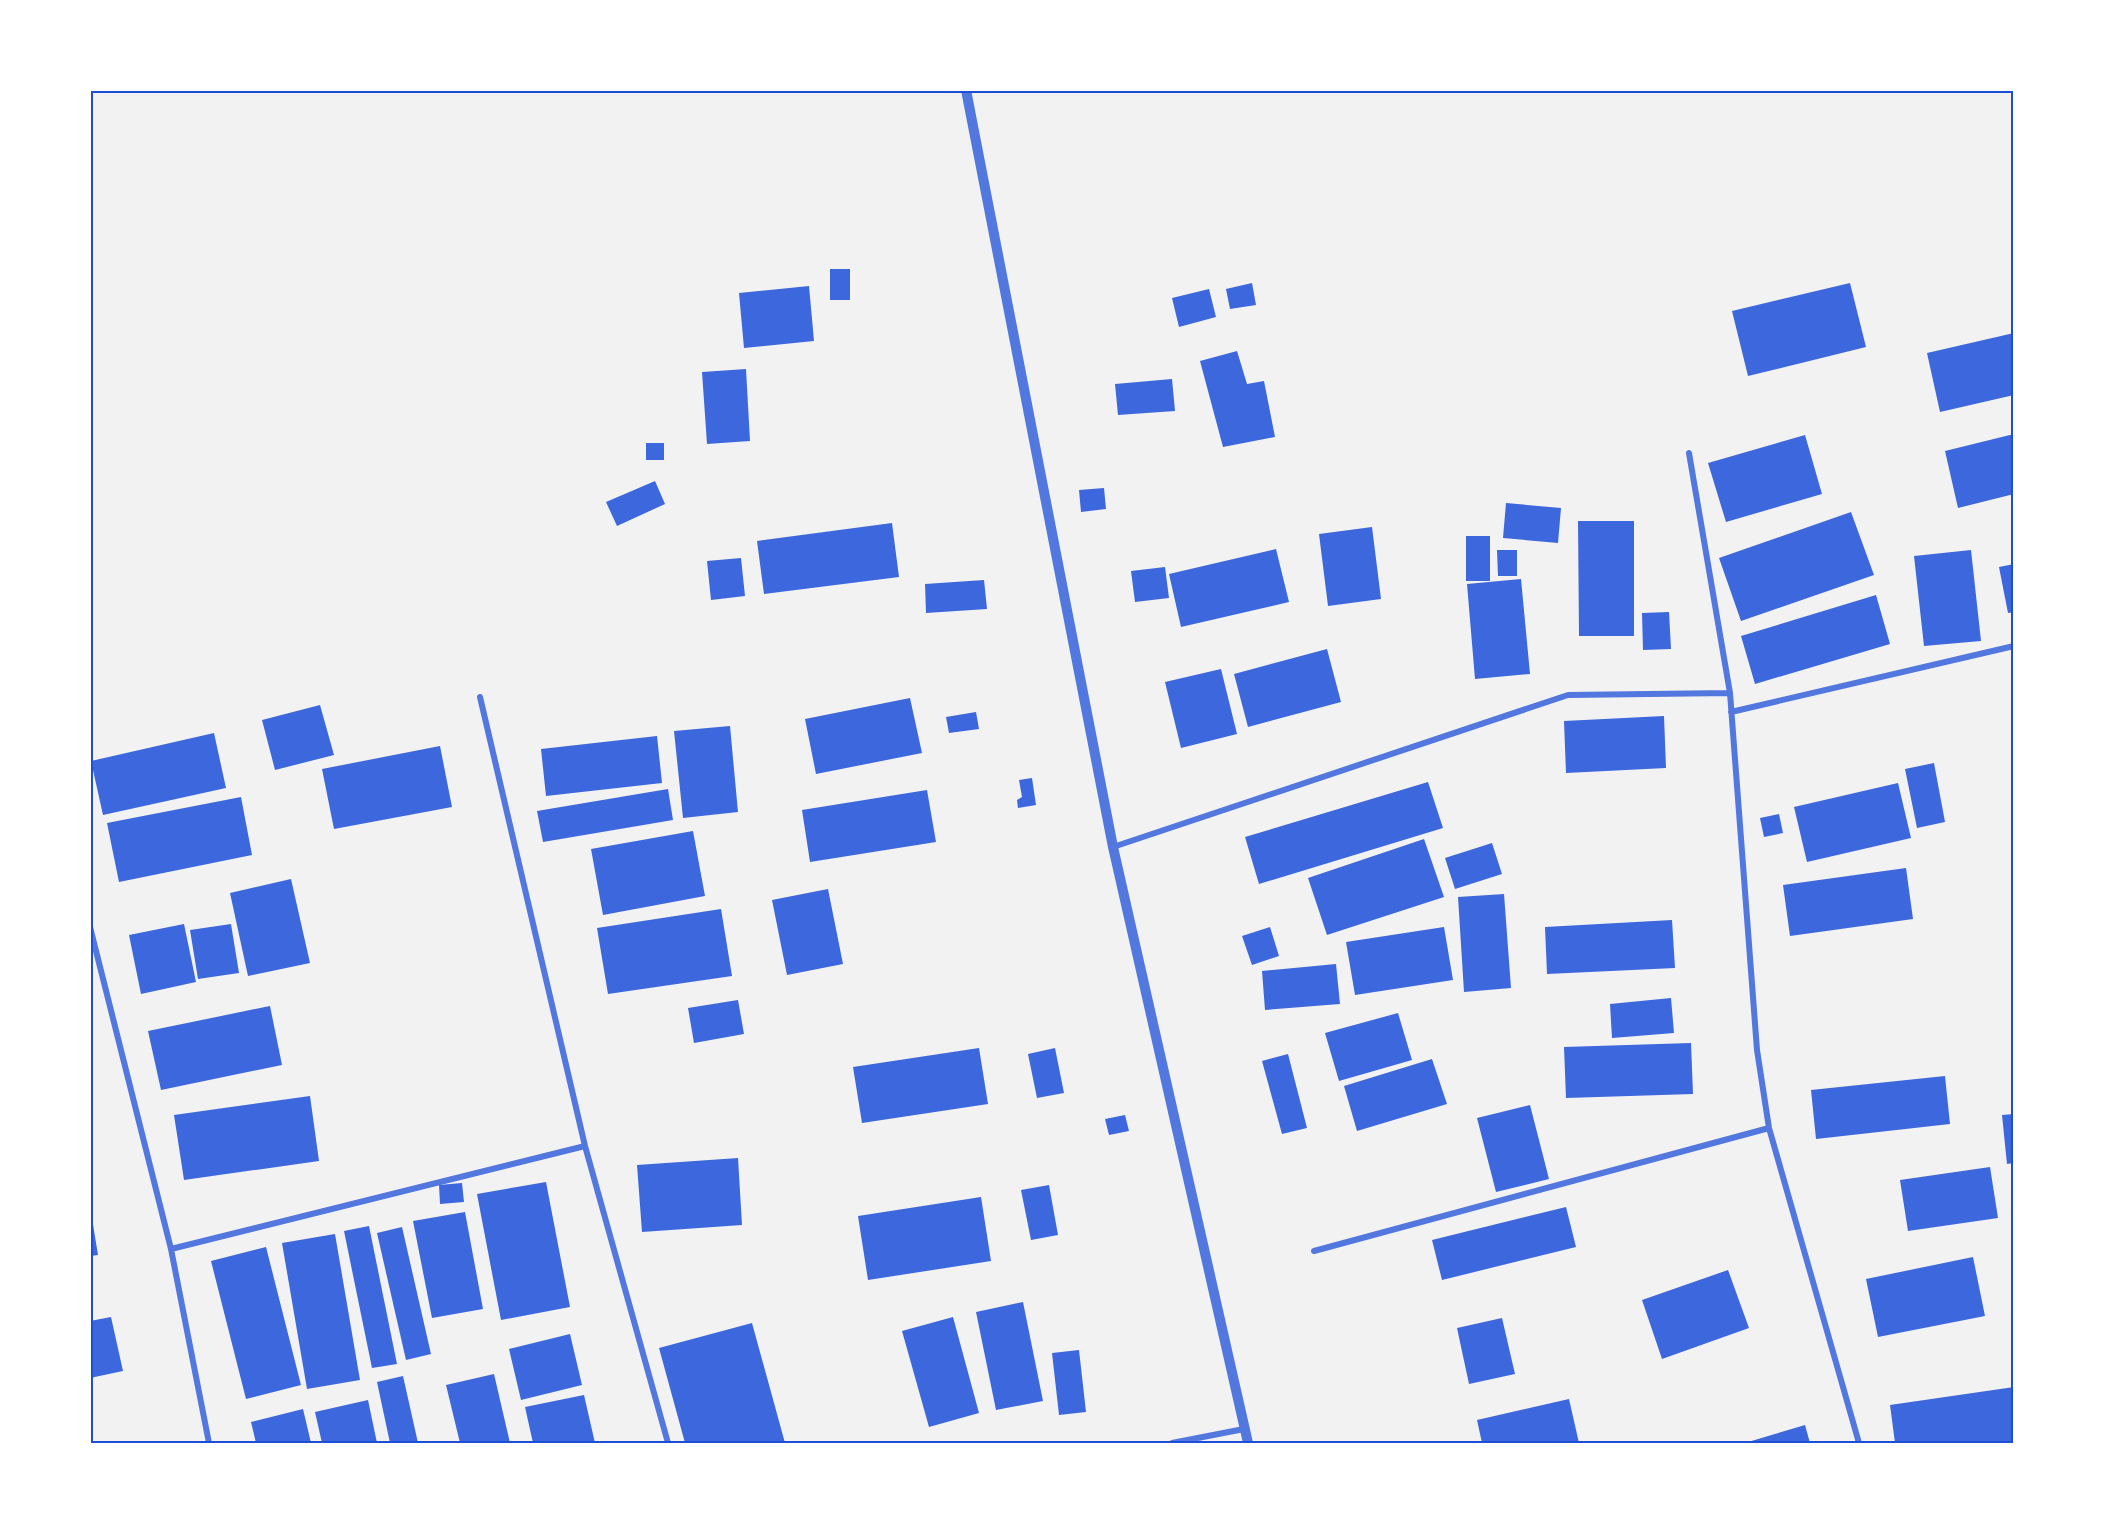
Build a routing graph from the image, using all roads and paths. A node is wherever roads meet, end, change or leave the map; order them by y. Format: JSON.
{"nodes":[{"id":1,"x":966,"y":90,"type":"edge"},
{"id":2,"x":1689,"y":453,"type":"dead end"},
{"id":3,"x":2014,"y":646,"type":"edge"},
{"id":4,"x":1730,"y":693,"type":"junction"},
{"id":5,"x":480,"y":697,"type":"dead end"},
{"id":6,"x":1731,"y":712,"type":"junction"},
{"id":7,"x":1113,"y":847,"type":"junction"},
{"id":8,"x":90,"y":927,"type":"edge"},
{"id":9,"x":1769,"y":1128,"type":"junction"},
{"id":10,"x":585,"y":1146,"type":"junction"},
{"id":11,"x":171,"y":1249,"type":"junction"},
{"id":12,"x":1314,"y":1251,"type":"dead end"},
{"id":13,"x":1244,"y":1429,"type":"junction"},
{"id":14,"x":209,"y":1443,"type":"edge"},
{"id":15,"x":668,"y":1443,"type":"edge"},
{"id":16,"x":1172,"y":1443,"type":"edge"},
{"id":17,"x":1248,"y":1443,"type":"edge"},
{"id":18,"x":1859,"y":1443,"type":"edge"}],
"edges":[{"from":1,"to":7,"type":"street"},
{"from":2,"to":4,"type":"street"},
{"from":3,"to":6,"type":"street"},
{"from":4,"to":6,"type":"street"},
{"from":4,"to":7,"type":"street"},
{"from":5,"to":10,"type":"street"},
{"from":6,"to":9,"type":"street"},
{"from":7,"to":13,"type":"street"},
{"from":8,"to":11,"type":"street"},
{"from":9,"to":12,"type":"street"},
{"from":9,"to":18,"type":"street"},
{"from":10,"to":11,"type":"street"},
{"from":10,"to":15,"type":"street"},
{"from":11,"to":14,"type":"street"},
{"from":13,"to":16,"type":"street"},
{"from":13,"to":17,"type":"street"}]}
